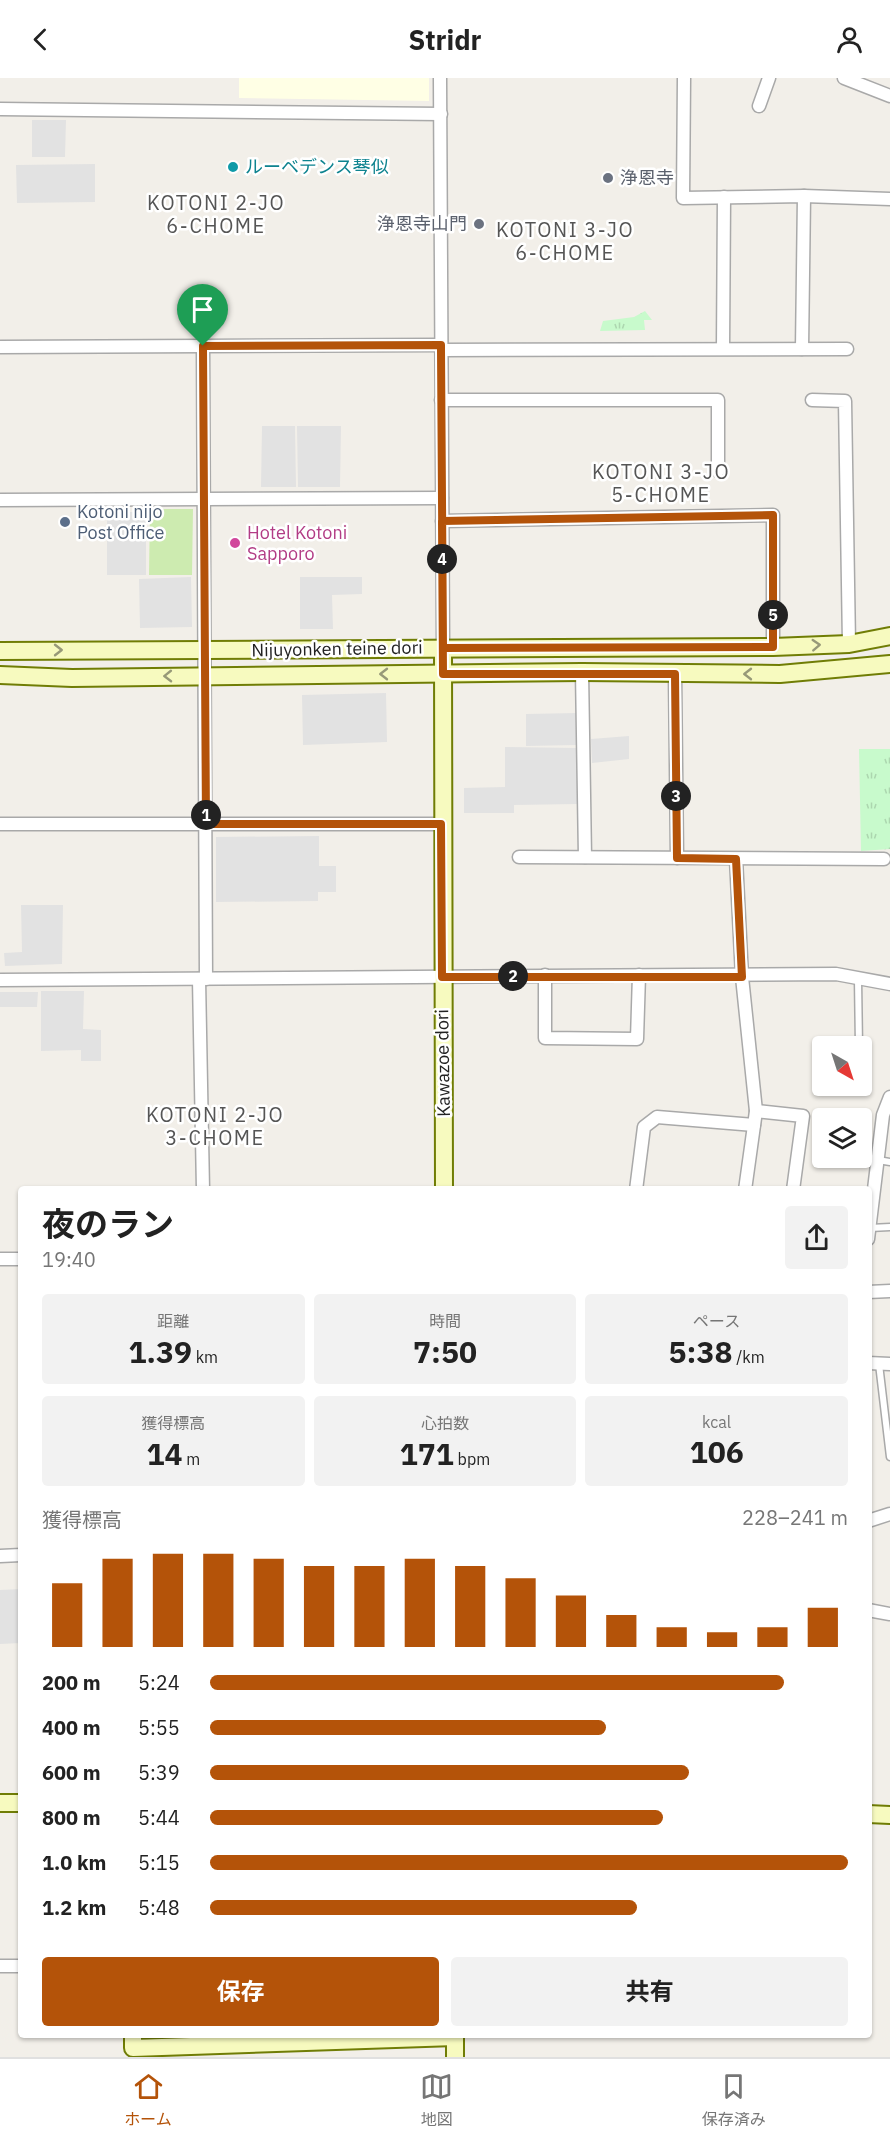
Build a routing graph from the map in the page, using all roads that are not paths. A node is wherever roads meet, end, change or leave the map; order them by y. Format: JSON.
{"nodes":[{"id":1,"x":440,"y":78,"type":"edge"},
{"id":2,"x":684,"y":78,"type":"edge"},
{"id":3,"x":769,"y":78,"type":"edge"},
{"id":4,"x":844,"y":78,"type":"edge"},
{"id":5,"x":890,"y":96,"type":"edge"},
{"id":6,"x":759,"y":106,"type":"dead end"},
{"id":7,"x":0,"y":109,"type":"edge"},
{"id":8,"x":441,"y":114,"type":"junction"},
{"id":9,"x":804,"y":196,"type":"junction"},
{"id":10,"x":724,"y":197,"type":"junction"},
{"id":11,"x":890,"y":199,"type":"edge"},
{"id":12,"x":203,"y":346,"type":"junction"},
{"id":13,"x":0,"y":347,"type":"edge"},
{"id":14,"x":441,"y":347,"type":"junction"},
{"id":15,"x":723,"y":348,"type":"junction"},
{"id":16,"x":802,"y":349,"type":"junction"},
{"id":17,"x":847,"y":349,"type":"dead end"},
{"id":18,"x":441,"y":400,"type":"junction"},
{"id":19,"x":812,"y":400,"type":"dead end"},
{"id":20,"x":718,"y":471,"type":"dead end"},
{"id":21,"x":442,"y":498,"type":"junction"},
{"id":22,"x":0,"y":500,"type":"edge"},
{"id":23,"x":204,"y":500,"type":"junction"},
{"id":24,"x":442,"y":521,"type":"junction"},
{"id":25,"x":890,"y":636,"type":"edge"},
{"id":26,"x":849,"y":644,"type":"junction"},
{"id":27,"x":773,"y":647,"type":"junction"},
{"id":28,"x":443,"y":648,"type":"junction"},
{"id":29,"x":205,"y":650,"type":"junction"},
{"id":30,"x":0,"y":651,"type":"edge"},
{"id":31,"x":890,"y":664,"type":"edge"},
{"id":32,"x":582,"y":672,"type":"junction"},
{"id":33,"x":443,"y":674,"type":"junction"},
{"id":34,"x":675,"y":674,"type":"junction"},
{"id":35,"x":0,"y":675,"type":"edge"},
{"id":36,"x":206,"y":675,"type":"junction"},
{"id":37,"x":0,"y":824,"type":"edge"},
{"id":38,"x":206,"y":824,"type":"junction"},
{"id":39,"x":441,"y":824,"type":"junction"},
{"id":40,"x":519,"y":857,"type":"dead end"},
{"id":41,"x":585,"y":857,"type":"junction"},
{"id":42,"x":677,"y":858,"type":"junction"},
{"id":43,"x":736,"y":859,"type":"junction"},
{"id":44,"x":884,"y":859,"type":"dead end"},
{"id":45,"x":545,"y":975,"type":"junction"},
{"id":46,"x":639,"y":975,"type":"junction"},
{"id":47,"x":442,"y":977,"type":"junction"},
{"id":48,"x":742,"y":977,"type":"junction"},
{"id":49,"x":858,"y":978,"type":"junction"},
{"id":50,"x":202,"y":979,"type":"junction"},
{"id":51,"x":0,"y":980,"type":"edge"},
{"id":52,"x":890,"y":984,"type":"edge"},
{"id":53,"x":859,"y":1036,"type":"edge"},
{"id":54,"x":890,"y":1097,"type":"edge"},
{"id":55,"x":756,"y":1111,"type":"junction"},
{"id":56,"x":754,"y":1125,"type":"junction"},
{"id":57,"x":884,"y":1161,"type":"edge"},
{"id":58,"x":203,"y":1186,"type":"edge"},
{"id":59,"x":444,"y":1186,"type":"edge"},
{"id":60,"x":637,"y":1186,"type":"edge"},
{"id":61,"x":746,"y":1186,"type":"edge"},
{"id":62,"x":794,"y":1186,"type":"edge"},
{"id":63,"x":872,"y":1219,"type":"edge"},
{"id":64,"x":890,"y":1227,"type":"edge"},
{"id":65,"x":872,"y":1232,"type":"edge"},
{"id":66,"x":18,"y":1258,"type":"edge"},
{"id":67,"x":0,"y":1259,"type":"edge"},
{"id":68,"x":872,"y":1292,"type":"edge"},
{"id":69,"x":890,"y":1292,"type":"edge"},
{"id":70,"x":879,"y":1364,"type":"edge"},
{"id":71,"x":890,"y":1457,"type":"edge"},
{"id":72,"x":890,"y":1514,"type":"edge"},
{"id":73,"x":872,"y":1520,"type":"edge"},
{"id":74,"x":18,"y":1555,"type":"edge"},
{"id":75,"x":0,"y":1556,"type":"edge"},
{"id":76,"x":872,"y":1611,"type":"edge"},
{"id":77,"x":890,"y":1614,"type":"edge"},
{"id":78,"x":0,"y":1803,"type":"edge"},
{"id":79,"x":18,"y":1803,"type":"edge"},
{"id":80,"x":872,"y":1814,"type":"edge"},
{"id":81,"x":890,"y":1815,"type":"edge"},
{"id":82,"x":0,"y":1966,"type":"edge"},
{"id":83,"x":18,"y":1966,"type":"edge"},
{"id":84,"x":426,"y":2038,"type":"edge"},
{"id":85,"x":455,"y":2038,"type":"edge"},
{"id":86,"x":133,"y":2047,"type":"edge"},
{"id":87,"x":249,"y":2050,"type":"edge"},
{"id":88,"x":455,"y":2057,"type":"edge"}],
"edges":[{"from":1,"to":8,"type":"street"},
{"from":2,"to":10,"type":"street"},
{"from":3,"to":6,"type":"street"},
{"from":4,"to":5,"type":"street"},
{"from":7,"to":8,"type":"street"},
{"from":8,"to":14,"type":"street"},
{"from":9,"to":10,"type":"street"},
{"from":9,"to":11,"type":"street"},
{"from":9,"to":16,"type":"street"},
{"from":10,"to":15,"type":"street"},
{"from":12,"to":13,"type":"street"},
{"from":12,"to":14,"type":"street"},
{"from":12,"to":23,"type":"street"},
{"from":14,"to":15,"type":"street"},
{"from":14,"to":18,"type":"street"},
{"from":15,"to":16,"type":"street"},
{"from":16,"to":17,"type":"street"},
{"from":18,"to":20,"type":"street"},
{"from":18,"to":21,"type":"street"},
{"from":19,"to":26,"type":"street"},
{"from":21,"to":23,"type":"street"},
{"from":21,"to":24,"type":"street"},
{"from":22,"to":23,"type":"street"},
{"from":23,"to":29,"type":"street"},
{"from":24,"to":27,"type":"street"},
{"from":24,"to":28,"type":"street"},
{"from":25,"to":26,"type":"street","name":"Nijuyonken teine dori"},
{"from":27,"to":26,"type":"street","name":"Nijuyonken teine dori","one_way":true},
{"from":27,"to":28,"type":"street","name":"Nijuyonken teine dori"},
{"from":28,"to":29,"type":"street","name":"Nijuyonken teine dori"},
{"from":28,"to":33,"type":"street","name":"Kawazoe dori"},
{"from":30,"to":29,"type":"street","name":"Nijuyonken teine dori","one_way":true},
{"from":29,"to":36,"type":"street"},
{"from":31,"to":34,"type":"street","name":"Nijuyonken teine dori","one_way":true},
{"from":32,"to":33,"type":"street","name":"Nijuyonken teine dori"},
{"from":32,"to":34,"type":"street","name":"Nijuyonken teine dori"},
{"from":32,"to":41,"type":"street"},
{"from":33,"to":36,"type":"street","name":"Nijuyonken teine dori","one_way":true},
{"from":33,"to":39,"type":"street","name":"Kawazoe dori"},
{"from":34,"to":42,"type":"street"},
{"from":36,"to":35,"type":"street","name":"Nijuyonken teine dori","one_way":true},
{"from":36,"to":38,"type":"street"},
{"from":37,"to":38,"type":"street"},
{"from":38,"to":39,"type":"street"},
{"from":38,"to":50,"type":"street"},
{"from":39,"to":47,"type":"street","name":"Kawazoe dori"},
{"from":40,"to":41,"type":"street"},
{"from":41,"to":42,"type":"street"},
{"from":42,"to":43,"type":"street"},
{"from":43,"to":44,"type":"street"},
{"from":43,"to":48,"type":"street"},
{"from":45,"to":46,"type":"street"},
{"from":45,"to":46,"type":"street"},
{"from":45,"to":47,"type":"street"},
{"from":46,"to":48,"type":"street"},
{"from":47,"to":50,"type":"street"},
{"from":47,"to":59,"type":"street","name":"Kawazoe dori"},
{"from":48,"to":49,"type":"street"},
{"from":48,"to":55,"type":"street"},
{"from":49,"to":52,"type":"street"},
{"from":49,"to":53,"type":"lane"},
{"from":50,"to":51,"type":"street"},
{"from":50,"to":58,"type":"street"},
{"from":54,"to":57,"type":"street"},
{"from":55,"to":56,"type":"street"},
{"from":55,"to":62,"type":"street"},
{"from":56,"to":60,"type":"street"},
{"from":56,"to":61,"type":"street"},
{"from":57,"to":63,"type":"street"},
{"from":64,"to":65,"type":"lane"},
{"from":66,"to":67,"type":"street"},
{"from":68,"to":69,"type":"street"},
{"from":70,"to":71,"type":"lane"},
{"from":72,"to":73,"type":"street"},
{"from":74,"to":75,"type":"street"},
{"from":76,"to":77,"type":"street"},
{"from":78,"to":79,"type":"street"},
{"from":80,"to":81,"type":"street"},
{"from":82,"to":83,"type":"street"},
{"from":84,"to":87,"type":"street"},
{"from":85,"to":88,"type":"street"},
{"from":86,"to":87,"type":"street"}]}
